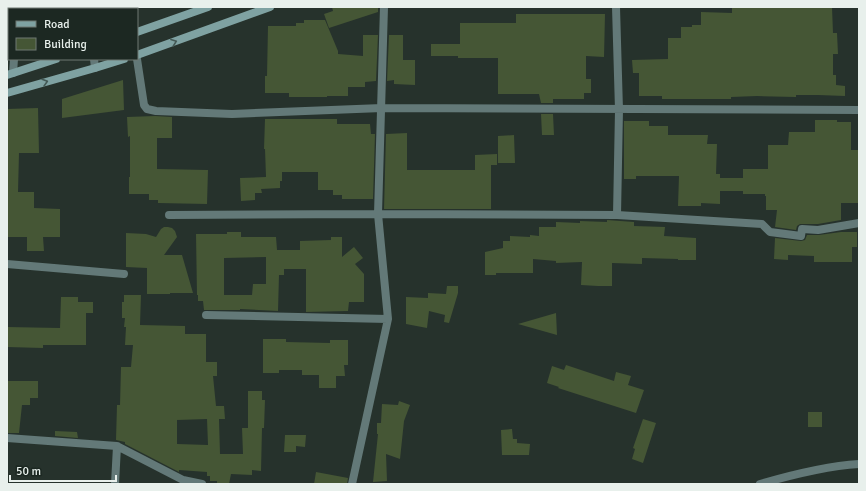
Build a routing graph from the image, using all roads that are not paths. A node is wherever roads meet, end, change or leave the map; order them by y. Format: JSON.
{"nodes":[{"id":1,"x":208,"y":7,"type":"edge"},
{"id":2,"x":270,"y":7,"type":"edge"},
{"id":3,"x":384,"y":7,"type":"edge"},
{"id":4,"x":616,"y":7,"type":"edge"},
{"id":5,"x":138,"y":32,"type":"edge"},
{"id":6,"x":138,"y":55,"type":"edge"},
{"id":7,"x":14,"y":60,"type":"edge"},
{"id":8,"x":53,"y":60,"type":"edge"},
{"id":9,"x":94,"y":60,"type":"edge"},
{"id":10,"x":121,"y":60,"type":"edge"},
{"id":11,"x":137,"y":60,"type":"edge"},
{"id":12,"x":95,"y":68,"type":"junction"},
{"id":13,"x":10,"y":74,"type":"edge"},
{"id":14,"x":7,"y":93,"type":"edge"},
{"id":15,"x":382,"y":108,"type":"junction"},
{"id":16,"x":619,"y":110,"type":"junction"},
{"id":17,"x":859,"y":110,"type":"edge"},
{"id":18,"x":378,"y":214,"type":"junction"},
{"id":19,"x":169,"y":215,"type":"dead end"},
{"id":20,"x":617,"y":215,"type":"junction"},
{"id":21,"x":859,"y":223,"type":"edge"},
{"id":22,"x":7,"y":264,"type":"edge"},
{"id":23,"x":124,"y":274,"type":"dead end"},
{"id":24,"x":206,"y":315,"type":"dead end"},
{"id":25,"x":388,"y":319,"type":"junction"},
{"id":26,"x":7,"y":438,"type":"edge"},
{"id":27,"x":116,"y":446,"type":"junction"},
{"id":28,"x":859,"y":464,"type":"edge"},
{"id":29,"x":115,"y":484,"type":"edge"},
{"id":30,"x":202,"y":484,"type":"edge"},
{"id":31,"x":352,"y":484,"type":"edge"},
{"id":32,"x":760,"y":484,"type":"edge"}],
"edges":[{"from":1,"to":5,"type":"main road"},
{"from":6,"to":2,"type":"main road","one_way":true},
{"from":3,"to":15,"type":"street"},
{"from":4,"to":16,"type":"street"},
{"from":7,"to":13,"type":"street"},
{"from":8,"to":13,"type":"main road"},
{"from":9,"to":12,"type":"street"},
{"from":10,"to":12,"type":"main road"},
{"from":11,"to":15,"type":"street"},
{"from":14,"to":12,"type":"main road","one_way":true},
{"from":15,"to":16,"type":"street"},
{"from":15,"to":18,"type":"street"},
{"from":16,"to":17,"type":"street"},
{"from":16,"to":20,"type":"street"},
{"from":18,"to":19,"type":"street"},
{"from":18,"to":20,"type":"street"},
{"from":18,"to":25,"type":"street"},
{"from":20,"to":21,"type":"street"},
{"from":22,"to":23,"type":"street"},
{"from":24,"to":25,"type":"street"},
{"from":25,"to":31,"type":"street"},
{"from":26,"to":27,"type":"street"},
{"from":27,"to":29,"type":"street"},
{"from":27,"to":30,"type":"street"},
{"from":28,"to":32,"type":"street"}]}
